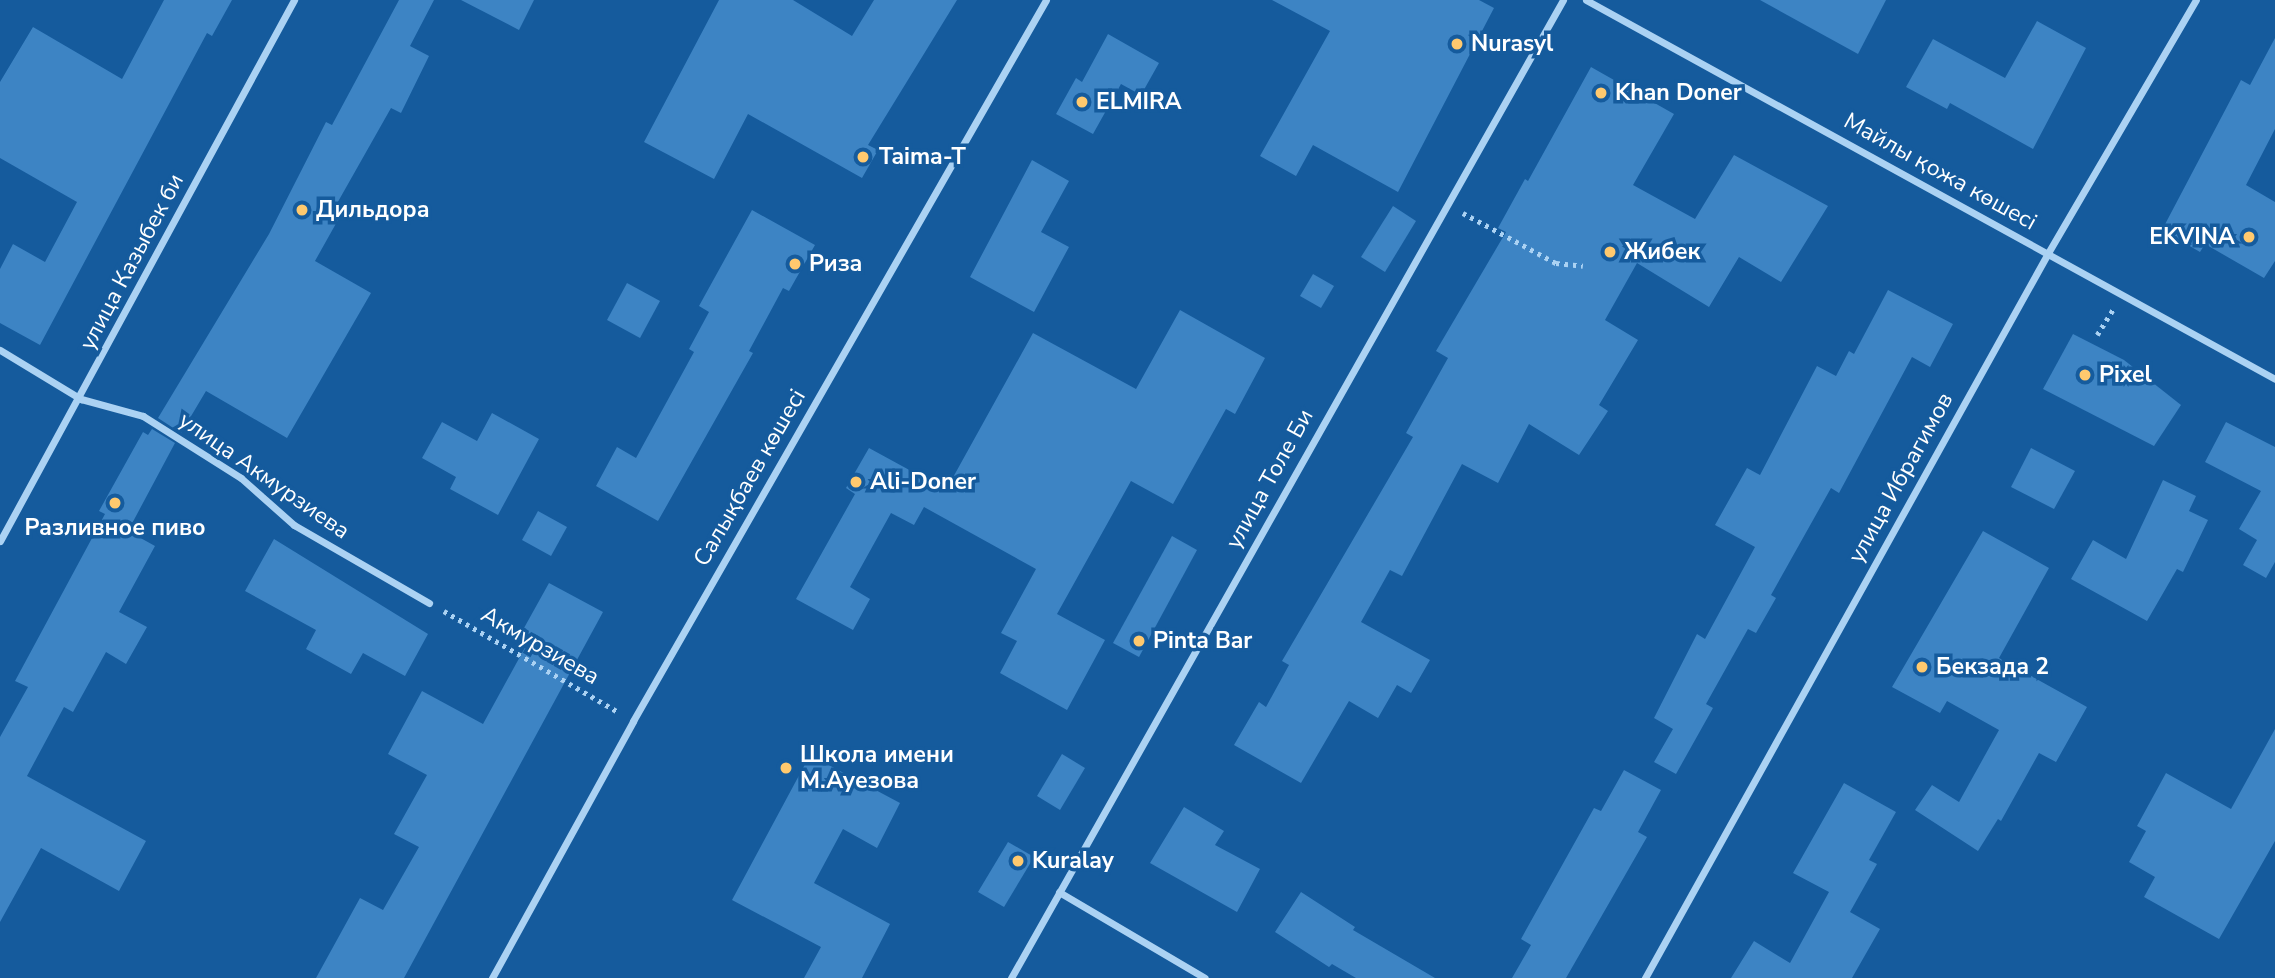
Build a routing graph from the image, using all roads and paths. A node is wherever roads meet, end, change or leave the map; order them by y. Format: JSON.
{"nodes":[{"id":1,"x":294,"y":0,"type":"edge"},
{"id":2,"x":1046,"y":0,"type":"edge"},
{"id":3,"x":1563,"y":0,"type":"edge"},
{"id":4,"x":1586,"y":0,"type":"edge"},
{"id":5,"x":2196,"y":0,"type":"edge"},
{"id":6,"x":1447,"y":205,"type":"junction"},
{"id":7,"x":2048,"y":253,"type":"junction"},
{"id":8,"x":1583,"y":266,"type":"dead end"},
{"id":9,"x":2121,"y":294,"type":"junction"},
{"id":10,"x":2097,"y":335,"type":"dead end"},
{"id":11,"x":0,"y":350,"type":"edge"},
{"id":12,"x":2275,"y":379,"type":"edge"},
{"id":13,"x":81,"y":399,"type":"junction"},
{"id":14,"x":0,"y":541,"type":"edge"},
{"id":15,"x":429,"y":603,"type":"joint"},
{"id":16,"x":634,"y":721,"type":"junction"},
{"id":17,"x":1059,"y":892,"type":"junction"},
{"id":18,"x":492,"y":978,"type":"edge"},
{"id":19,"x":1011,"y":978,"type":"edge"},
{"id":20,"x":1205,"y":978,"type":"edge"},
{"id":21,"x":1645,"y":978,"type":"edge"}],
"edges":[{"from":1,"to":13,"type":"street","name":"улица Казыбек би"},
{"from":2,"to":16,"type":"street","name":"Салықбаев көшесі"},
{"from":3,"to":6,"type":"street","name":"улица Толе Би"},
{"from":4,"to":7,"type":"street","name":"Майлы қожа көшесі"},
{"from":5,"to":7,"type":"street","name":"улица Ибрагимов"},
{"from":6,"to":8,"type":"path"},
{"from":6,"to":17,"type":"street","name":"улица Толе Би"},
{"from":7,"to":9,"type":"street","name":"Майлы қожа көшесі"},
{"from":7,"to":21,"type":"street","name":"улица Ибрагимов"},
{"from":9,"to":10,"type":"path"},
{"from":9,"to":12,"type":"street","name":"Майлы қожа көшесі"},
{"from":11,"to":13,"type":"street","name":"улица Акмурзиева"},
{"from":13,"to":14,"type":"street","name":"улица Казыбек би"},
{"from":13,"to":15,"type":"street","name":"улица Акмурзиева"},
{"from":15,"to":16,"type":"path","name":"Акмурзиева"},
{"from":16,"to":18,"type":"street","name":"Салықбаев көшесі"},
{"from":17,"to":19,"type":"street","name":"улица Толе Би"},
{"from":17,"to":20,"type":"street"}]}
